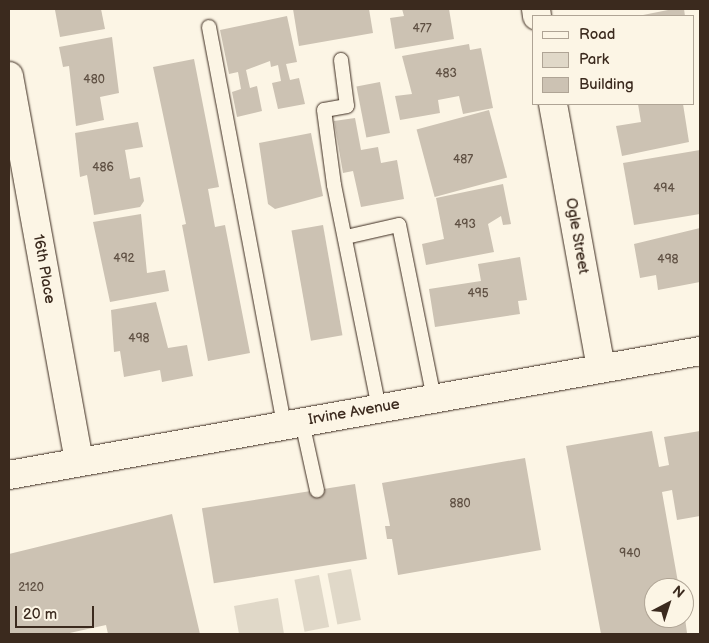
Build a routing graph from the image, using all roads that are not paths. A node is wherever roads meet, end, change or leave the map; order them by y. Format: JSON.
{"nodes":[{"id":1,"x":210,"y":27,"type":"dead end"},
{"id":2,"x":341,"y":60,"type":"dead end"},
{"id":3,"x":9,"y":76,"type":"edge"},
{"id":4,"x":553,"y":105,"type":"edge"},
{"id":5,"x":346,"y":237,"type":"junction"},
{"id":6,"x":700,"y":351,"type":"edge"},
{"id":7,"x":601,"y":368,"type":"junction"},
{"id":8,"x":434,"y":398,"type":"junction"},
{"id":9,"x":379,"y":408,"type":"junction"},
{"id":10,"x":293,"y":423,"type":"junction"},
{"id":11,"x":79,"y":462,"type":"junction"},
{"id":12,"x":9,"y":475,"type":"edge"},
{"id":13,"x":316,"y":490,"type":"dead end"}],
"edges":[{"from":1,"to":10,"type":"lane"},
{"from":2,"to":5,"type":"lane"},
{"from":3,"to":11,"type":"main road","name":"16th Place"},
{"from":4,"to":7,"type":"main road","name":"Ogle Street"},
{"from":5,"to":8,"type":"lane"},
{"from":5,"to":9,"type":"lane"},
{"from":6,"to":7,"type":"main road","name":"Irvine Avenue"},
{"from":7,"to":8,"type":"main road","name":"Irvine Avenue"},
{"from":8,"to":9,"type":"main road","name":"Irvine Avenue"},
{"from":9,"to":10,"type":"main road","name":"Irvine Avenue"},
{"from":10,"to":11,"type":"main road","name":"Irvine Avenue"},
{"from":10,"to":13,"type":"lane"},
{"from":11,"to":12,"type":"main road","name":"Irvine Avenue"}]}
